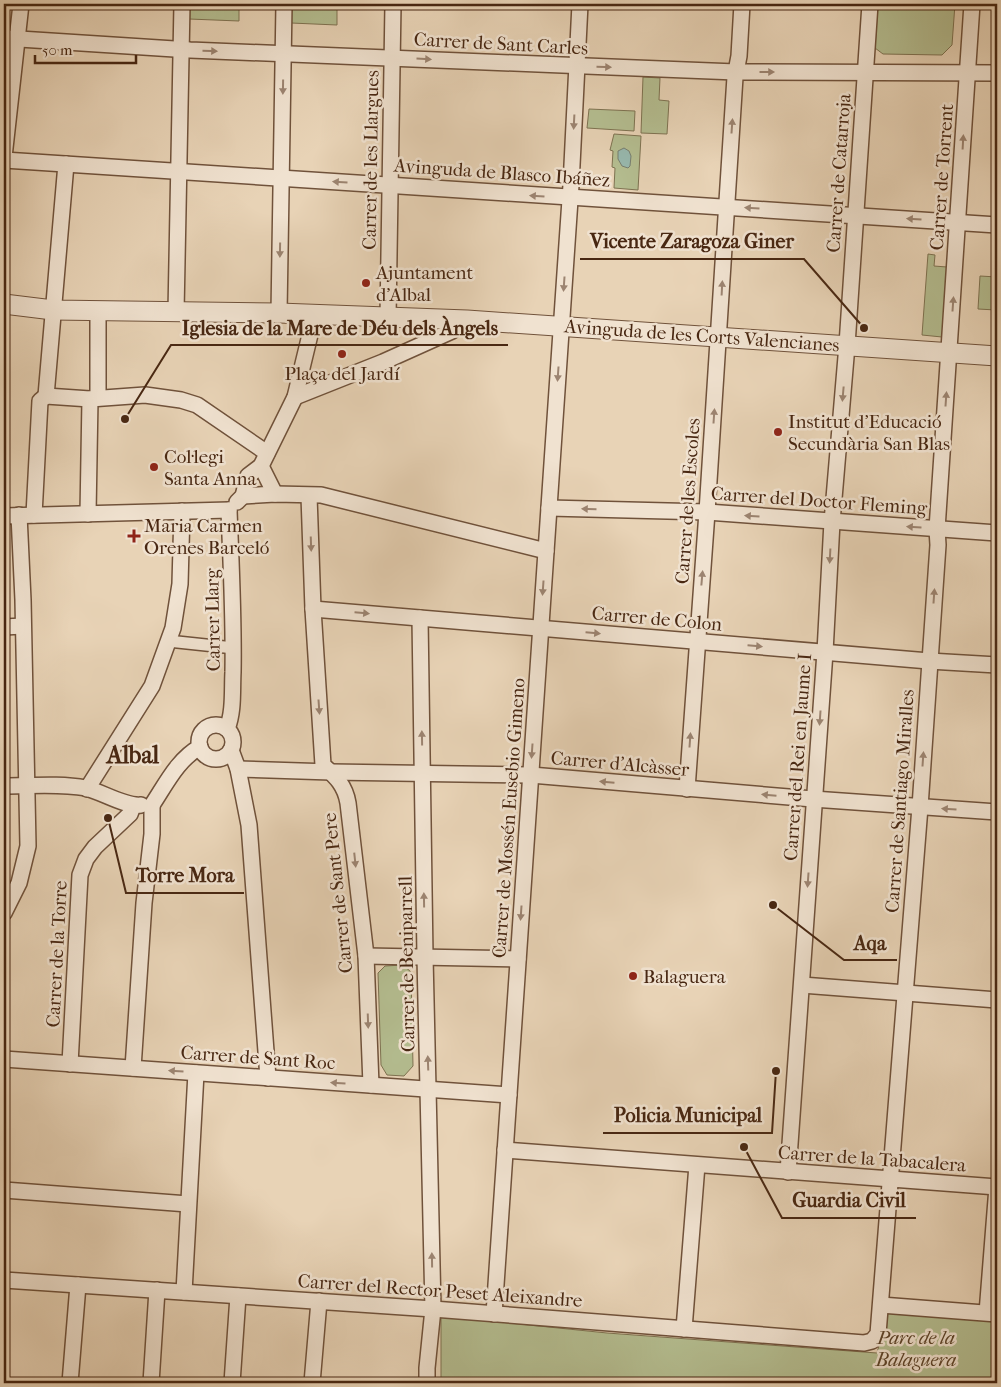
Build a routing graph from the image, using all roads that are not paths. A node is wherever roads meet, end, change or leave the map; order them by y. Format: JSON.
{"nodes":[{"id":1,"x":22,"y":4,"type":"edge"},
{"id":2,"x":182,"y":4,"type":"edge"},
{"id":3,"x":284,"y":4,"type":"edge"},
{"id":4,"x":393,"y":4,"type":"edge"},
{"id":5,"x":580,"y":4,"type":"edge"},
{"id":6,"x":742,"y":4,"type":"edge"},
{"id":7,"x":870,"y":4,"type":"edge"},
{"id":8,"x":972,"y":4,"type":"edge"},
{"id":9,"x":11,"y":39,"type":"edge"},
{"id":10,"x":181,"y":49,"type":"junction"},
{"id":11,"x":283,"y":54,"type":"junction"},
{"id":12,"x":392,"y":58,"type":"junction"},
{"id":13,"x":578,"y":66,"type":"junction"},
{"id":14,"x":736,"y":72,"type":"junction"},
{"id":15,"x":866,"y":72,"type":"junction"},
{"id":16,"x":968,"y":73,"type":"junction"},
{"id":17,"x":997,"y":73,"type":"edge"},
{"id":18,"x":4,"y":159,"type":"edge"},
{"id":19,"x":66,"y":164,"type":"junction"},
{"id":20,"x":178,"y":170,"type":"junction"},
{"id":21,"x":281,"y":178,"type":"junction"},
{"id":22,"x":391,"y":185,"type":"junction"},
{"id":23,"x":570,"y":198,"type":"junction"},
{"id":24,"x":727,"y":206,"type":"junction"},
{"id":25,"x":855,"y":216,"type":"junction"},
{"id":26,"x":958,"y":222,"type":"junction"},
{"id":27,"x":997,"y":225,"type":"edge"},
{"id":28,"x":4,"y":304,"type":"edge"},
{"id":29,"x":53,"y":310,"type":"junction"},
{"id":30,"x":98,"y":311,"type":"junction"},
{"id":31,"x":176,"y":312,"type":"junction"},
{"id":32,"x":279,"y":313,"type":"junction"},
{"id":33,"x":315,"y":314,"type":"junction"},
{"id":34,"x":388,"y":317,"type":"junction"},
{"id":35,"x":467,"y":320,"type":"junction"},
{"id":36,"x":561,"y":325,"type":"junction"},
{"id":37,"x":719,"y":336,"type":"junction"},
{"id":38,"x":847,"y":345,"type":"junction"},
{"id":39,"x":950,"y":353,"type":"junction"},
{"id":40,"x":997,"y":356,"type":"edge"},
{"id":41,"x":46,"y":396,"type":"junction"},
{"id":42,"x":295,"y":397,"type":"junction"},
{"id":43,"x":94,"y":398,"type":"junction"},
{"id":44,"x":264,"y":460,"type":"junction"},
{"id":45,"x":274,"y":494,"type":"junction"},
{"id":46,"x":243,"y":496,"type":"junction"},
{"id":47,"x":309,"y":496,"type":"junction"},
{"id":48,"x":549,"y":508,"type":"junction"},
{"id":49,"x":229,"y":510,"type":"junction"},
{"id":50,"x":182,"y":511,"type":"junction"},
{"id":51,"x":707,"y":512,"type":"junction"},
{"id":52,"x":88,"y":514,"type":"junction"},
{"id":53,"x":27,"y":515,"type":"junction"},
{"id":54,"x":4,"y":516,"type":"edge"},
{"id":55,"x":832,"y":522,"type":"junction"},
{"id":56,"x":937,"y":529,"type":"junction"},
{"id":57,"x":997,"y":533,"type":"edge"},
{"id":58,"x":546,"y":551,"type":"junction"},
{"id":59,"x":313,"y":609,"type":"junction"},
{"id":60,"x":420,"y":618,"type":"junction"},
{"id":61,"x":23,"y":626,"type":"junction"},
{"id":62,"x":4,"y":627,"type":"edge"},
{"id":63,"x":541,"y":628,"type":"junction"},
{"id":64,"x":168,"y":641,"type":"junction"},
{"id":65,"x":697,"y":642,"type":"junction"},
{"id":66,"x":234,"y":648,"type":"junction"},
{"id":67,"x":825,"y":652,"type":"junction"},
{"id":68,"x":929,"y":661,"type":"junction"},
{"id":69,"x":997,"y":665,"type":"edge"},
{"id":70,"x":228,"y":729,"type":"junction"},
{"id":71,"x":200,"y":747,"type":"junction"},
{"id":72,"x":231,"y":750,"type":"junction"},
{"id":73,"x":238,"y":769,"type":"junction"},
{"id":74,"x":331,"y":772,"type":"junction"},
{"id":75,"x":422,"y":774,"type":"junction"},
{"id":76,"x":531,"y":775,"type":"junction"},
{"id":77,"x":4,"y":786,"type":"edge"},
{"id":78,"x":28,"y":786,"type":"junction"},
{"id":79,"x":87,"y":788,"type":"junction"},
{"id":80,"x":687,"y":789,"type":"junction"},
{"id":81,"x":813,"y":799,"type":"junction"},
{"id":82,"x":152,"y":804,"type":"junction"},
{"id":83,"x":133,"y":806,"type":"junction"},
{"id":84,"x":920,"y":807,"type":"junction"},
{"id":85,"x":997,"y":812,"type":"edge"},
{"id":86,"x":4,"y":913,"type":"edge"},
{"id":87,"x":366,"y":956,"type":"junction"},
{"id":88,"x":425,"y":957,"type":"junction"},
{"id":89,"x":518,"y":959,"type":"junction"},
{"id":90,"x":802,"y":985,"type":"junction"},
{"id":91,"x":904,"y":993,"type":"junction"},
{"id":92,"x":997,"y":1000,"type":"edge"},
{"id":93,"x":4,"y":1059,"type":"edge"},
{"id":94,"x":70,"y":1064,"type":"junction"},
{"id":95,"x":133,"y":1068,"type":"junction"},
{"id":96,"x":196,"y":1073,"type":"junction"},
{"id":97,"x":268,"y":1078,"type":"junction"},
{"id":98,"x":371,"y":1085,"type":"junction"},
{"id":99,"x":429,"y":1090,"type":"junction"},
{"id":100,"x":509,"y":1095,"type":"junction"},
{"id":101,"x":505,"y":1150,"type":"junction"},
{"id":102,"x":697,"y":1165,"type":"junction"},
{"id":103,"x":788,"y":1172,"type":"junction"},
{"id":104,"x":890,"y":1179,"type":"junction"},
{"id":105,"x":996,"y":1187,"type":"edge"},
{"id":106,"x":4,"y":1190,"type":"edge"},
{"id":107,"x":188,"y":1204,"type":"junction"},
{"id":108,"x":4,"y":1280,"type":"edge"},
{"id":109,"x":78,"y":1285,"type":"junction"},
{"id":110,"x":157,"y":1290,"type":"junction"},
{"id":111,"x":184,"y":1292,"type":"junction"},
{"id":112,"x":238,"y":1296,"type":"junction"},
{"id":113,"x":318,"y":1301,"type":"junction"},
{"id":114,"x":881,"y":1305,"type":"junction"},
{"id":115,"x":433,"y":1309,"type":"junction"},
{"id":116,"x":991,"y":1313,"type":"edge"},
{"id":117,"x":494,"y":1314,"type":"junction"},
{"id":118,"x":684,"y":1329,"type":"junction"},
{"id":119,"x":872,"y":1341,"type":"joint"},
{"id":120,"x":70,"y":1383,"type":"edge"},
{"id":121,"x":150,"y":1383,"type":"edge"},
{"id":122,"x":232,"y":1383,"type":"edge"},
{"id":123,"x":312,"y":1383,"type":"edge"},
{"id":124,"x":427,"y":1383,"type":"edge"}],
"edges":[{"from":1,"to":9,"type":"street"},
{"from":2,"to":10,"type":"street"},
{"from":3,"to":11,"type":"street"},
{"from":4,"to":12,"type":"street","name":"Carrer de les Llargues"},
{"from":5,"to":13,"type":"street","name":"Carrer de Mossén Eusebio Gimeno"},
{"from":6,"to":14,"type":"street","name":"Carrer de les Escoles"},
{"from":7,"to":15,"type":"street","name":"Carrer de Catarroja"},
{"from":8,"to":16,"type":"street","name":"Carrer de Torrent"},
{"from":9,"to":10,"type":"street","name":"Carrer de Sant Carles"},
{"from":9,"to":18,"type":"street"},
{"from":10,"to":11,"type":"street","name":"Carrer de Sant Carles","one_way":true},
{"from":10,"to":20,"type":"street"},
{"from":11,"to":12,"type":"street","name":"Carrer de Sant Carles"},
{"from":11,"to":21,"type":"street","one_way":true},
{"from":12,"to":13,"type":"street","name":"Carrer de Sant Carles","one_way":true},
{"from":12,"to":22,"type":"street","name":"Carrer de les Llargues"},
{"from":13,"to":14,"type":"street","name":"Carrer de Sant Carles","one_way":true},
{"from":13,"to":23,"type":"street","name":"Carrer de Mossén Eusebio Gimeno","one_way":true},
{"from":14,"to":15,"type":"street","name":"Carrer de Sant Carles","one_way":true},
{"from":24,"to":14,"type":"street","name":"Carrer de les Escoles","one_way":true},
{"from":15,"to":16,"type":"street","name":"Carrer de Sant Carles"},
{"from":15,"to":25,"type":"street","name":"Carrer de Catarroja"},
{"from":16,"to":17,"type":"street","name":"Carrer de Sant Carles"},
{"from":26,"to":16,"type":"street","name":"Carrer de Torrent","one_way":true},
{"from":18,"to":19,"type":"street","name":"Avinguda de Blasco Ibáñez"},
{"from":19,"to":20,"type":"street","name":"Avinguda de Blasco Ibáñez"},
{"from":19,"to":29,"type":"street"},
{"from":20,"to":21,"type":"street","name":"Avinguda de Blasco Ibáñez"},
{"from":20,"to":31,"type":"street"},
{"from":22,"to":21,"type":"street","name":"Avinguda de Blasco Ibáñez","one_way":true},
{"from":21,"to":32,"type":"street","one_way":true},
{"from":23,"to":22,"type":"street","name":"Avinguda de Blasco Ibáñez","one_way":true},
{"from":22,"to":34,"type":"street","name":"Carrer de les Llargues"},
{"from":23,"to":24,"type":"street","name":"Avinguda de Blasco Ibáñez"},
{"from":23,"to":36,"type":"street","name":"Carrer de Mossén Eusebio Gimeno","one_way":true},
{"from":25,"to":24,"type":"street","name":"Avinguda de Blasco Ibáñez","one_way":true},
{"from":37,"to":24,"type":"street","name":"Carrer de les Escoles","one_way":true},
{"from":26,"to":25,"type":"street","name":"Avinguda de Blasco Ibáñez","one_way":true},
{"from":25,"to":38,"type":"street","name":"Carrer de Catarroja"},
{"from":26,"to":27,"type":"street","name":"Avinguda de Blasco Ibáñez"},
{"from":39,"to":26,"type":"street","name":"Carrer de Torrent","one_way":true},
{"from":28,"to":29,"type":"street"},
{"from":29,"to":30,"type":"street"},
{"from":29,"to":41,"type":"street"},
{"from":30,"to":31,"type":"street"},
{"from":30,"to":43,"type":"street"},
{"from":31,"to":32,"type":"street"},
{"from":32,"to":33,"type":"street"},
{"from":33,"to":34,"type":"street"},
{"from":33,"to":42,"type":"street"},
{"from":34,"to":35,"type":"street"},
{"from":35,"to":36,"type":"street","name":"Avinguda de les Corts Valencianes"},
{"from":35,"to":42,"type":"street"},
{"from":36,"to":37,"type":"street","name":"Avinguda de les Corts Valencianes"},
{"from":36,"to":48,"type":"street","name":"Carrer de Mossén Eusebio Gimeno","one_way":true},
{"from":37,"to":38,"type":"street","name":"Avinguda de les Corts Valencianes"},
{"from":51,"to":37,"type":"street","name":"Carrer de les Escoles","one_way":true},
{"from":38,"to":39,"type":"street","name":"Avinguda de les Corts Valencianes"},
{"from":38,"to":55,"type":"street","name":"Carrer del Rei en Jaume I","one_way":true},
{"from":39,"to":40,"type":"street","name":"Avinguda de les Corts Valencianes"},
{"from":56,"to":39,"type":"street","name":"Carrer de Santiago Miralles","one_way":true},
{"from":41,"to":43,"type":"street"},
{"from":41,"to":53,"type":"street"},
{"from":42,"to":44,"type":"street"},
{"from":43,"to":44,"type":"street"},
{"from":43,"to":52,"type":"street"},
{"from":44,"to":45,"type":"street"},
{"from":44,"to":46,"type":"street"},
{"from":45,"to":46,"type":"street"},
{"from":45,"to":47,"type":"street"},
{"from":46,"to":49,"type":"street"},
{"from":47,"to":58,"type":"street"},
{"from":47,"to":59,"type":"street","name":"Carrer de Sant Pere","one_way":true},
{"from":51,"to":48,"type":"street","name":"Carrer del Doctor Fleming","one_way":true},
{"from":48,"to":58,"type":"street","name":"Carrer de Mossén Eusebio Gimeno"},
{"from":49,"to":50,"type":"street"},
{"from":49,"to":66,"type":"street","name":"Carrer Llarg"},
{"from":50,"to":52,"type":"street"},
{"from":50,"to":64,"type":"street"},
{"from":55,"to":51,"type":"street","name":"Carrer del Doctor Fleming","one_way":true},
{"from":65,"to":51,"type":"street","name":"Carrer de les Escoles","one_way":true},
{"from":52,"to":53,"type":"street"},
{"from":53,"to":54,"type":"street"},
{"from":53,"to":61,"type":"street"},
{"from":56,"to":55,"type":"street","name":"Carrer del Doctor Fleming","one_way":true},
{"from":55,"to":67,"type":"street","name":"Carrer del Rei en Jaume I","one_way":true},
{"from":56,"to":57,"type":"street","name":"Carrer del Doctor Fleming"},
{"from":68,"to":56,"type":"street","name":"Carrer de Santiago Miralles","one_way":true},
{"from":58,"to":63,"type":"street","name":"Carrer de Mossén Eusebio Gimeno","one_way":true},
{"from":59,"to":60,"type":"street","name":"Carrer de Colon","one_way":true},
{"from":59,"to":74,"type":"street","name":"Carrer de Sant Pere","one_way":true},
{"from":60,"to":63,"type":"street","name":"Carrer de Colon"},
{"from":75,"to":60,"type":"street","name":"Carrer de Beniparrell","one_way":true},
{"from":61,"to":62,"type":"street"},
{"from":61,"to":78,"type":"street"},
{"from":63,"to":65,"type":"street","name":"Carrer de Colon","one_way":true},
{"from":63,"to":76,"type":"street","name":"Carrer de Mossén Eusebio Gimeno","one_way":true},
{"from":64,"to":66,"type":"street"},
{"from":64,"to":79,"type":"street"},
{"from":65,"to":67,"type":"street","name":"Carrer de Colon","one_way":true},
{"from":80,"to":65,"type":"street","name":"Carrer de les Escoles","one_way":true},
{"from":66,"to":70,"type":"street","name":"Carrer Llarg"},
{"from":67,"to":68,"type":"street","name":"Carrer de Colon"},
{"from":67,"to":81,"type":"street","name":"Carrer del Rei en Jaume I","one_way":true},
{"from":68,"to":69,"type":"street","name":"Carrer de Colon"},
{"from":84,"to":68,"type":"street","name":"Carrer de Santiago Miralles","one_way":true},
{"from":70,"to":71,"type":"street"},
{"from":70,"to":72,"type":"street"},
{"from":71,"to":72,"type":"street"},
{"from":71,"to":82,"type":"street"},
{"from":72,"to":73,"type":"street"},
{"from":73,"to":74,"type":"street","name":"Carrer d'Alcàsser"},
{"from":73,"to":97,"type":"street"},
{"from":74,"to":75,"type":"street","name":"Carrer d'Alcàsser"},
{"from":74,"to":87,"type":"street","name":"Carrer de Sant Pere","one_way":true},
{"from":75,"to":76,"type":"street","name":"Carrer d'Alcàsser"},
{"from":88,"to":75,"type":"street","name":"Carrer de Beniparrell","one_way":true},
{"from":80,"to":76,"type":"street","name":"Carrer d'Alcàsser","one_way":true},
{"from":76,"to":89,"type":"street","name":"Carrer de Mossén Eusebio Gimeno","one_way":true},
{"from":77,"to":78,"type":"street"},
{"from":78,"to":79,"type":"street"},
{"from":78,"to":86,"type":"street"},
{"from":79,"to":83,"type":"street"},
{"from":81,"to":80,"type":"street","name":"Carrer d'Alcàsser","one_way":true},
{"from":81,"to":84,"type":"street","name":"Carrer d'Alcàsser"},
{"from":81,"to":90,"type":"street","name":"Carrer del Rei en Jaume I","one_way":true},
{"from":82,"to":83,"type":"street"},
{"from":82,"to":95,"type":"street"},
{"from":83,"to":94,"type":"street","name":"Carrer de la Torre"},
{"from":85,"to":84,"type":"street","name":"Carrer d'Alcàsser","one_way":true},
{"from":84,"to":91,"type":"street","name":"Carrer de Santiago Miralles"},
{"from":87,"to":88,"type":"street"},
{"from":87,"to":98,"type":"street","name":"Carrer de Sant Pere","one_way":true},
{"from":88,"to":89,"type":"street"},
{"from":99,"to":88,"type":"street","name":"Carrer de Beniparrell","one_way":true},
{"from":89,"to":100,"type":"street","name":"Carrer de Mossén Eusebio Gimeno"},
{"from":90,"to":91,"type":"street"},
{"from":90,"to":103,"type":"street","name":"Carrer del Rei en Jaume I"},
{"from":91,"to":92,"type":"street"},
{"from":91,"to":104,"type":"street","name":"Carrer de Santiago Miralles"},
{"from":93,"to":94,"type":"street","name":"Carrer de Sant Roc"},
{"from":94,"to":95,"type":"street","name":"Carrer de Sant Roc"},
{"from":96,"to":95,"type":"street","name":"Carrer de Sant Roc","one_way":true},
{"from":96,"to":97,"type":"street","name":"Carrer de Sant Roc"},
{"from":96,"to":107,"type":"street"},
{"from":98,"to":97,"type":"street","name":"Carrer de Sant Roc","one_way":true},
{"from":98,"to":99,"type":"street","name":"Carrer de Sant Roc"},
{"from":99,"to":100,"type":"street","name":"Carrer de Sant Roc"},
{"from":115,"to":99,"type":"street","name":"Carrer de Beniparrell","one_way":true},
{"from":100,"to":101,"type":"street","name":"Carrer de Mossén Eusebio Gimeno"},
{"from":101,"to":102,"type":"street","name":"Carrer de la Tabacalera"},
{"from":101,"to":117,"type":"street","name":"Carrer de Mossén Eusebio Gimeno"},
{"from":102,"to":103,"type":"street","name":"Carrer de la Tabacalera"},
{"from":102,"to":118,"type":"street"},
{"from":103,"to":104,"type":"street","name":"Carrer de la Tabacalera"},
{"from":104,"to":105,"type":"street","name":"Carrer de la Tabacalera"},
{"from":104,"to":114,"type":"street","name":"Carrer de Santiago Miralles"},
{"from":105,"to":116,"type":"street"},
{"from":106,"to":107,"type":"street"},
{"from":107,"to":111,"type":"street"},
{"from":108,"to":109,"type":"street","name":"Carrer del Rector Peset Aleixandre"},
{"from":109,"to":110,"type":"street","name":"Carrer del Rector Peset Aleixandre"},
{"from":109,"to":120,"type":"street"},
{"from":110,"to":111,"type":"street","name":"Carrer del Rector Peset Aleixandre"},
{"from":110,"to":121,"type":"street"},
{"from":111,"to":112,"type":"street","name":"Carrer del Rector Peset Aleixandre"},
{"from":112,"to":113,"type":"street","name":"Carrer del Rector Peset Aleixandre"},
{"from":112,"to":122,"type":"street"},
{"from":113,"to":115,"type":"street","name":"Carrer del Rector Peset Aleixandre"},
{"from":113,"to":123,"type":"street"},
{"from":114,"to":116,"type":"street"},
{"from":114,"to":119,"type":"street","name":"Carrer de Santiago Miralles"},
{"from":115,"to":117,"type":"street","name":"Carrer del Rector Peset Aleixandre"},
{"from":115,"to":124,"type":"street","name":"Carrer de Beniparrell"},
{"from":117,"to":118,"type":"street","name":"Carrer del Rector Peset Aleixandre"},
{"from":118,"to":119,"type":"street","name":"Carrer del Rector Peset Aleixandre"}]}
